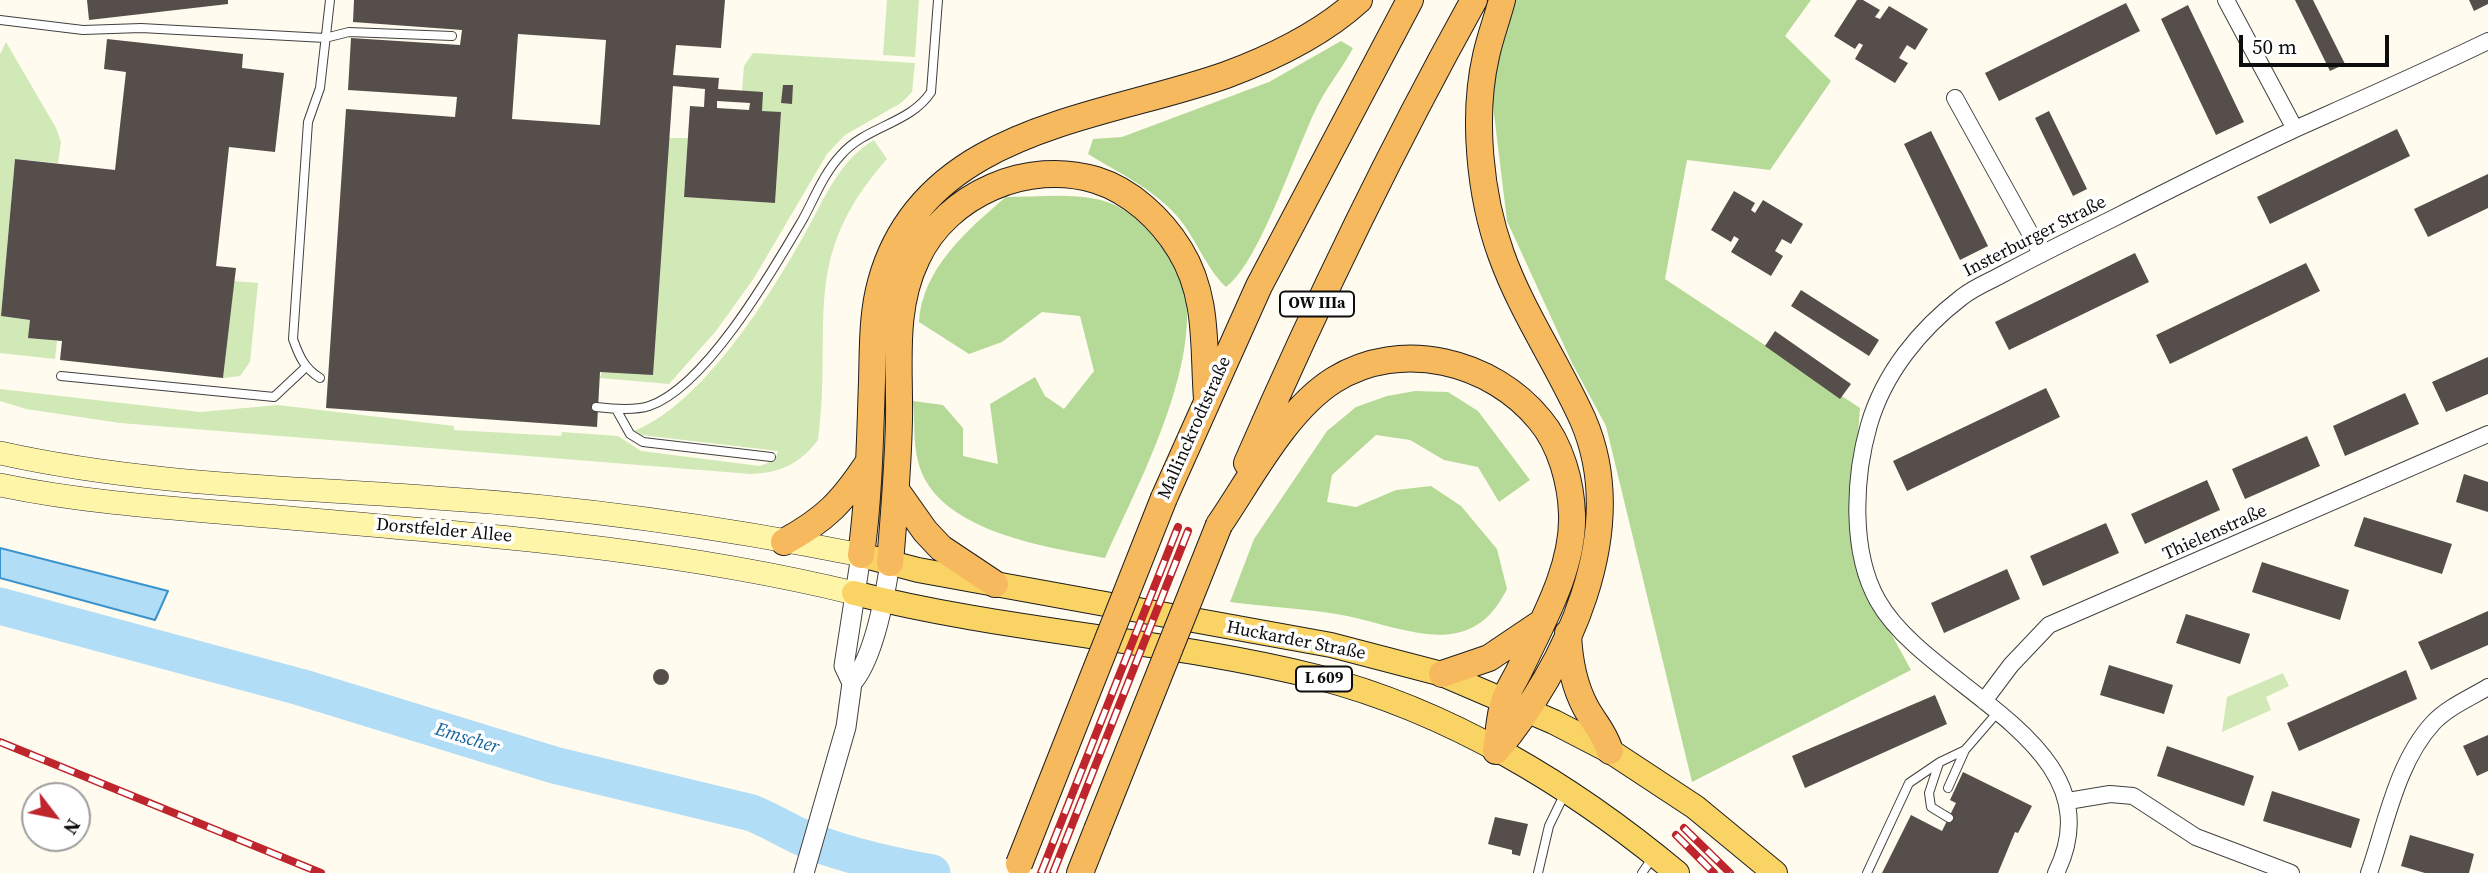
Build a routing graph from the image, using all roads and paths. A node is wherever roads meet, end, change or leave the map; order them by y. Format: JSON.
{"nodes":[{"id":1,"x":330,"y":0,"type":"edge"},
{"id":2,"x":938,"y":0,"type":"edge"},
{"id":3,"x":1359,"y":0,"type":"edge"},
{"id":4,"x":1410,"y":0,"type":"edge"},
{"id":5,"x":1474,"y":0,"type":"edge"},
{"id":6,"x":1502,"y":0,"type":"edge"},
{"id":7,"x":2227,"y":0,"type":"edge"},
{"id":8,"x":0,"y":20,"type":"edge"},
{"id":9,"x":452,"y":36,"type":"dead end"},
{"id":10,"x":325,"y":38,"type":"junction"},
{"id":11,"x":2488,"y":41,"type":"edge"},
{"id":12,"x":1955,"y":98,"type":"dead end"},
{"id":13,"x":2295,"y":129,"type":"junction"},
{"id":14,"x":2041,"y":253,"type":"junction"},
{"id":15,"x":306,"y":367,"type":"junction"},
{"id":16,"x":61,"y":376,"type":"dead end"},
{"id":17,"x":320,"y":378,"type":"dead end"},
{"id":18,"x":1207,"y":399,"type":"junction"},
{"id":19,"x":596,"y":407,"type":"dead end"},
{"id":20,"x":616,"y":409,"type":"junction"},
{"id":21,"x":2488,"y":434,"type":"edge"},
{"id":22,"x":0,"y":453,"type":"edge"},
{"id":23,"x":771,"y":457,"type":"dead end"},
{"id":24,"x":869,"y":461,"type":"junction"},
{"id":25,"x":0,"y":485,"type":"edge"},
{"id":26,"x":896,"y":490,"type":"junction"},
{"id":27,"x":1219,"y":525,"type":"junction"},
{"id":28,"x":784,"y":542,"type":"junction"},
{"id":29,"x":861,"y":555,"type":"junction"},
{"id":30,"x":890,"y":563,"type":"junction"},
{"id":31,"x":995,"y":583,"type":"junction"},
{"id":32,"x":854,"y":593,"type":"junction"},
{"id":33,"x":884,"y":601,"type":"junction"},
{"id":34,"x":1542,"y":622,"type":"junction"},
{"id":35,"x":1568,"y":631,"type":"junction"},
{"id":36,"x":1441,"y":674,"type":"junction"},
{"id":37,"x":852,"y":683,"type":"junction"},
{"id":38,"x":2488,"y":687,"type":"edge"},
{"id":39,"x":1504,"y":701,"type":"junction"},
{"id":40,"x":1984,"y":701,"type":"junction"},
{"id":41,"x":1528,"y":712,"type":"junction"},
{"id":42,"x":1997,"y":713,"type":"junction"},
{"id":43,"x":1965,"y":750,"type":"junction"},
{"id":44,"x":1496,"y":751,"type":"junction"},
{"id":45,"x":1610,"y":751,"type":"junction"},
{"id":46,"x":1940,"y":762,"type":"junction"},
{"id":47,"x":1948,"y":788,"type":"dead end"},
{"id":48,"x":1566,"y":791,"type":"junction"},
{"id":49,"x":2068,"y":801,"type":"junction"},
{"id":50,"x":1949,"y":818,"type":"dead end"},
{"id":51,"x":1648,"y":864,"type":"edge"},
{"id":52,"x":805,"y":870,"type":"edge"},
{"id":53,"x":1016,"y":873,"type":"edge"},
{"id":54,"x":1080,"y":873,"type":"edge"},
{"id":55,"x":1538,"y":873,"type":"edge"},
{"id":56,"x":1676,"y":873,"type":"edge"},
{"id":57,"x":1775,"y":873,"type":"edge"},
{"id":58,"x":1867,"y":873,"type":"edge"},
{"id":59,"x":2056,"y":873,"type":"edge"},
{"id":60,"x":2291,"y":873,"type":"edge"},
{"id":61,"x":2369,"y":873,"type":"edge"}],
"edges":[{"from":1,"to":10,"type":"lane"},
{"from":2,"to":20,"type":"lane"},
{"from":3,"to":24,"type":"highway"},
{"from":4,"to":18,"type":"highway","name":"Mallinckrodtstraße"},
{"from":5,"to":27,"type":"highway","number":"OW IIIa"},
{"from":6,"to":35,"type":"highway"},
{"from":7,"to":13,"type":"street"},
{"from":8,"to":10,"type":"lane"},
{"from":9,"to":10,"type":"lane"},
{"from":10,"to":15,"type":"lane"},
{"from":11,"to":13,"type":"street","name":"Insterburger Straße"},
{"from":12,"to":14,"type":"street"},
{"from":13,"to":14,"type":"street","name":"Insterburger Straße"},
{"from":14,"to":40,"type":"street","name":"Insterburger Straße"},
{"from":15,"to":16,"type":"lane"},
{"from":15,"to":17,"type":"lane"},
{"from":18,"to":26,"type":"highway"},
{"from":18,"to":53,"type":"highway","name":"Mallinckrodtstraße","bridge":true},
{"from":19,"to":20,"type":"lane"},
{"from":20,"to":23,"type":"lane"},
{"from":21,"to":40,"type":"street","name":"Thielenstraße"},
{"from":22,"to":28,"type":"main road","name":"Dorstfelder Allee","number":"L 609"},
{"from":24,"to":28,"type":"highway"},
{"from":24,"to":29,"type":"highway"},
{"from":25,"to":32,"type":"main road","name":"Dorstfelder Allee","number":"L 609"},
{"from":26,"to":30,"type":"highway"},
{"from":26,"to":31,"type":"highway"},
{"from":27,"to":34,"type":"highway"},
{"from":27,"to":54,"type":"highway","bridge":true},
{"from":28,"to":29,"type":"main road","name":"Dorstfelder Allee","number":"L 609"},
{"from":29,"to":30,"type":"main road","name":"Huckarder Straße","number":"L 609"},
{"from":29,"to":32,"type":"street"},
{"from":30,"to":31,"type":"main road","name":"Huckarder Straße","number":"L 609"},
{"from":30,"to":33,"type":"street"},
{"from":31,"to":36,"type":"main road","name":"Huckarder Straße","number":"L 609"},
{"from":32,"to":33,"type":"main road","name":"Dorstfelder Allee","number":"L 609"},
{"from":32,"to":37,"type":"street"},
{"from":33,"to":37,"type":"street"},
{"from":33,"to":44,"type":"main road","name":"Huckarder Straße","number":"L 609"},
{"from":34,"to":36,"type":"highway"},
{"from":34,"to":39,"type":"highway"},
{"from":35,"to":41,"type":"highway"},
{"from":35,"to":45,"type":"highway"},
{"from":36,"to":39,"type":"main road","name":"Huckarder Straße","number":"L 609"},
{"from":37,"to":52,"type":"street"},
{"from":38,"to":61,"type":"street"},
{"from":39,"to":41,"type":"main road","name":"Huckarder Straße","number":"L 609"},
{"from":39,"to":44,"type":"highway"},
{"from":40,"to":42,"type":"street","name":"Insterburger Straße"},
{"from":41,"to":44,"type":"highway"},
{"from":41,"to":45,"type":"main road","name":"Huckarder Straße","number":"L 609"},
{"from":42,"to":43,"type":"lane"},
{"from":42,"to":49,"type":"street","name":"Insterburger Straße"},
{"from":43,"to":46,"type":"lane"},
{"from":43,"to":47,"type":"lane"},
{"from":44,"to":48,"type":"main road","name":"Huckarder Straße","number":"L 609"},
{"from":45,"to":57,"type":"main road","name":"Huckarder Straße","number":"L 609"},
{"from":46,"to":50,"type":"lane"},
{"from":46,"to":58,"type":"lane"},
{"from":48,"to":51,"type":"main road","name":"Huckarder Straße","number":"L 609"},
{"from":48,"to":55,"type":"lane"},
{"from":49,"to":59,"type":"street","name":"Insterburger Straße"},
{"from":49,"to":60,"type":"street"},
{"from":51,"to":56,"type":"main road","name":"Huckarder Straße","number":"L 609"}]}
